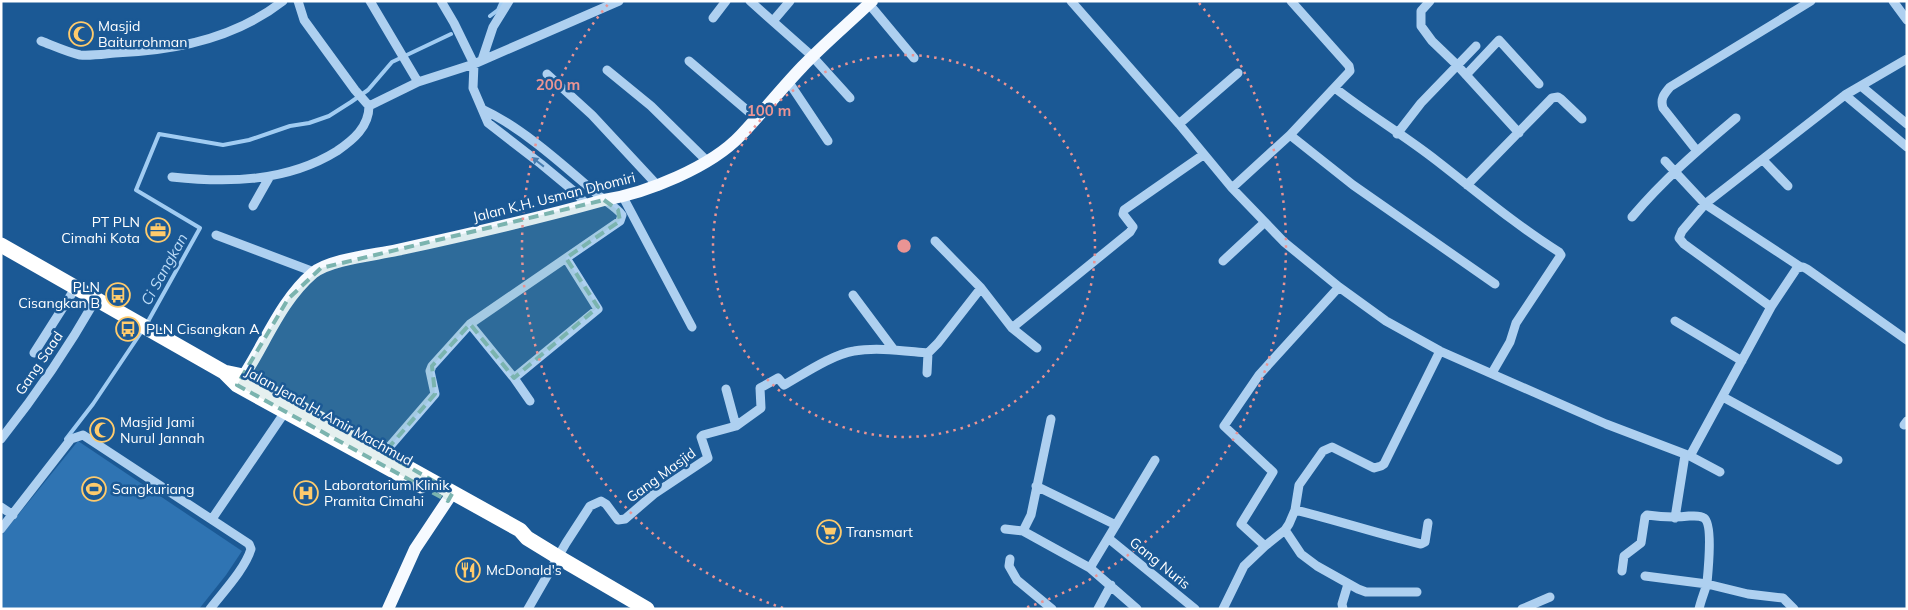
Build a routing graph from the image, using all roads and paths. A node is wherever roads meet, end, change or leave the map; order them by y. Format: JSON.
{"nodes":[{"id":1,"x":283,"y":1,"type":"edge"},
{"id":2,"x":298,"y":1,"type":"edge"},
{"id":3,"x":370,"y":1,"type":"edge"},
{"id":4,"x":441,"y":1,"type":"edge"},
{"id":5,"x":509,"y":1,"type":"edge"},
{"id":6,"x":619,"y":1,"type":"edge"},
{"id":7,"x":726,"y":1,"type":"edge"},
{"id":8,"x":750,"y":1,"type":"edge"},
{"id":9,"x":790,"y":1,"type":"edge"},
{"id":10,"x":1071,"y":1,"type":"edge"},
{"id":11,"x":1290,"y":1,"type":"edge"},
{"id":12,"x":1430,"y":1,"type":"edge"},
{"id":13,"x":1811,"y":1,"type":"edge"},
{"id":14,"x":1893,"y":1,"type":"edge"},
{"id":15,"x":870,"y":3,"type":"edge"},
{"id":16,"x":713,"y":18,"type":"dead end"},
{"id":17,"x":1907,"y":20,"type":"edge"},
{"id":18,"x":772,"y":21,"type":"junction"},
{"id":19,"x":41,"y":41,"type":"dead end"},
{"id":20,"x":1476,"y":46,"type":"dead end"},
{"id":21,"x":812,"y":56,"type":"junction"},
{"id":22,"x":914,"y":58,"type":"dead end"},
{"id":23,"x":1907,"y":59,"type":"edge"},
{"id":24,"x":689,"y":61,"type":"dead end"},
{"id":25,"x":478,"y":62,"type":"junction"},
{"id":26,"x":1457,"y":65,"type":"junction"},
{"id":27,"x":607,"y":70,"type":"dead end"},
{"id":28,"x":547,"y":74,"type":"dead end"},
{"id":29,"x":1238,"y":74,"type":"dead end"},
{"id":30,"x":1466,"y":75,"type":"junction"},
{"id":31,"x":788,"y":81,"type":"junction"},
{"id":32,"x":418,"y":82,"type":"junction"},
{"id":33,"x":1539,"y":84,"type":"dead end"},
{"id":34,"x":1861,"y":86,"type":"junction"},
{"id":35,"x":1335,"y":88,"type":"junction"},
{"id":36,"x":1845,"y":95,"type":"junction"},
{"id":37,"x":850,"y":98,"type":"dead end"},
{"id":38,"x":369,"y":106,"type":"junction"},
{"id":39,"x":482,"y":109,"type":"junction"},
{"id":40,"x":756,"y":118,"type":"junction"},
{"id":41,"x":1736,"y":118,"type":"dead end"},
{"id":42,"x":1582,"y":119,"type":"dead end"},
{"id":43,"x":1179,"y":124,"type":"junction"},
{"id":44,"x":1907,"y":124,"type":"edge"},
{"id":45,"x":1519,"y":133,"type":"junction"},
{"id":46,"x":1397,"y":134,"type":"junction"},
{"id":47,"x":1290,"y":135,"type":"junction"},
{"id":48,"x":828,"y":141,"type":"dead end"},
{"id":49,"x":1907,"y":147,"type":"edge"},
{"id":50,"x":1697,"y":151,"type":"junction"},
{"id":51,"x":1203,"y":155,"type":"junction"},
{"id":52,"x":1763,"y":160,"type":"junction"},
{"id":53,"x":707,"y":161,"type":"junction"},
{"id":54,"x":1665,"y":161,"type":"dead end"},
{"id":55,"x":1674,"y":171,"type":"junction"},
{"id":56,"x":270,"y":176,"type":"junction"},
{"id":57,"x":172,"y":178,"type":"dead end"},
{"id":58,"x":1467,"y":185,"type":"junction"},
{"id":59,"x":658,"y":186,"type":"junction"},
{"id":60,"x":1788,"y":186,"type":"dead end"},
{"id":61,"x":1232,"y":188,"type":"junction"},
{"id":62,"x":623,"y":197,"type":"junction"},
{"id":63,"x":604,"y":200,"type":"junction"},
{"id":64,"x":1704,"y":204,"type":"junction"},
{"id":65,"x":587,"y":205,"type":"junction"},
{"id":66,"x":253,"y":206,"type":"dead end"},
{"id":67,"x":1632,"y":217,"type":"dead end"},
{"id":68,"x":1265,"y":222,"type":"junction"},
{"id":69,"x":216,"y":235,"type":"dead end"},
{"id":70,"x":936,"y":242,"type":"dead end"},
{"id":71,"x":1,"y":245,"type":"edge"},
{"id":72,"x":566,"y":258,"type":"junction"},
{"id":73,"x":1223,"y":261,"type":"dead end"},
{"id":74,"x":1799,"y":266,"type":"junction"},
{"id":75,"x":314,"y":272,"type":"junction"},
{"id":76,"x":1495,"y":284,"type":"dead end"},
{"id":77,"x":1339,"y":287,"type":"junction"},
{"id":78,"x":76,"y":288,"type":"junction"},
{"id":79,"x":981,"y":288,"type":"junction"},
{"id":80,"x":853,"y":295,"type":"dead end"},
{"id":81,"x":96,"y":299,"type":"junction"},
{"id":82,"x":1771,"y":307,"type":"junction"},
{"id":83,"x":1675,"y":320,"type":"dead end"},
{"id":84,"x":470,"y":324,"type":"junction"},
{"id":85,"x":692,"y":327,"type":"dead end"},
{"id":86,"x":1012,"y":328,"type":"junction"},
{"id":87,"x":1907,"y":340,"type":"edge"},
{"id":88,"x":1037,"y":348,"type":"dead end"},
{"id":89,"x":894,"y":350,"type":"junction"},
{"id":90,"x":1440,"y":351,"type":"junction"},
{"id":91,"x":34,"y":353,"type":"dead end"},
{"id":92,"x":928,"y":353,"type":"junction"},
{"id":93,"x":1742,"y":361,"type":"junction"},
{"id":94,"x":1492,"y":373,"type":"junction"},
{"id":95,"x":927,"y":374,"type":"dead end"},
{"id":96,"x":514,"y":378,"type":"junction"},
{"id":97,"x":240,"y":381,"type":"junction"},
{"id":98,"x":726,"y":389,"type":"dead end"},
{"id":99,"x":1723,"y":397,"type":"junction"},
{"id":100,"x":530,"y":401,"type":"dead end"},
{"id":101,"x":285,"y":412,"type":"junction"},
{"id":102,"x":1051,"y":419,"type":"dead end"},
{"id":103,"x":736,"y":426,"type":"junction"},
{"id":104,"x":1,"y":439,"type":"edge"},
{"id":105,"x":384,"y":453,"type":"junction"},
{"id":106,"x":1687,"y":456,"type":"junction"},
{"id":107,"x":1155,"y":460,"type":"dead end"},
{"id":108,"x":1838,"y":460,"type":"dead end"},
{"id":109,"x":1720,"y":472,"type":"dead end"},
{"id":110,"x":1036,"y":486,"type":"junction"},
{"id":111,"x":451,"y":497,"type":"junction"},
{"id":112,"x":1295,"y":510,"type":"junction"},
{"id":113,"x":8,"y":512,"type":"edge"},
{"id":114,"x":1675,"y":518,"type":"junction"},
{"id":115,"x":212,"y":519,"type":"junction"},
{"id":116,"x":1428,"y":523,"type":"dead end"},
{"id":117,"x":1116,"y":525,"type":"junction"},
{"id":118,"x":1,"y":529,"type":"edge"},
{"id":119,"x":1006,"y":529,"type":"dead end"},
{"id":120,"x":1285,"y":530,"type":"junction"},
{"id":121,"x":1023,"y":531,"type":"junction"},
{"id":122,"x":1108,"y":538,"type":"junction"},
{"id":123,"x":1265,"y":546,"type":"junction"},
{"id":124,"x":558,"y":558,"type":"junction"},
{"id":125,"x":1010,"y":559,"type":"dead end"},
{"id":126,"x":1090,"y":568,"type":"junction"},
{"id":127,"x":1622,"y":571,"type":"dead end"},
{"id":128,"x":1646,"y":576,"type":"dead end"},
{"id":129,"x":1348,"y":584,"type":"junction"},
{"id":130,"x":1706,"y":584,"type":"junction"},
{"id":131,"x":1111,"y":585,"type":"junction"},
{"id":132,"x":1417,"y":592,"type":"dead end"},
{"id":133,"x":1550,"y":597,"type":"dead end"},
{"id":134,"x":210,"y":609,"type":"edge"},
{"id":135,"x":388,"y":609,"type":"edge"},
{"id":136,"x":528,"y":609,"type":"edge"},
{"id":137,"x":647,"y":609,"type":"edge"},
{"id":138,"x":1052,"y":609,"type":"edge"},
{"id":139,"x":1098,"y":609,"type":"edge"},
{"id":140,"x":1137,"y":609,"type":"edge"},
{"id":141,"x":1195,"y":609,"type":"edge"},
{"id":142,"x":1223,"y":609,"type":"edge"},
{"id":143,"x":1344,"y":609,"type":"edge"},
{"id":144,"x":1522,"y":609,"type":"edge"},
{"id":145,"x":1699,"y":609,"type":"edge"},
{"id":146,"x":1794,"y":609,"type":"edge"}],
"edges":[{"from":1,"to":19,"type":"street"},
{"from":2,"to":38,"type":"street"},
{"from":3,"to":32,"type":"street"},
{"from":4,"to":25,"type":"street"},
{"from":5,"to":25,"type":"street"},
{"from":6,"to":25,"type":"street"},
{"from":7,"to":16,"type":"street"},
{"from":8,"to":18,"type":"street"},
{"from":9,"to":18,"type":"street"},
{"from":10,"to":43,"type":"street"},
{"from":11,"to":35,"type":"street"},
{"from":12,"to":26,"type":"street"},
{"from":13,"to":50,"type":"street"},
{"from":14,"to":17,"type":"street"},
{"from":15,"to":21,"type":"main road","name":"Jalan K.H. Usman Dhomiri"},
{"from":15,"to":22,"type":"street"},
{"from":18,"to":21,"type":"street"},
{"from":20,"to":26,"type":"street"},
{"from":21,"to":31,"type":"main road","name":"Jalan K.H. Usman Dhomiri"},
{"from":21,"to":37,"type":"street"},
{"from":23,"to":34,"type":"street"},
{"from":24,"to":40,"type":"street"},
{"from":25,"to":32,"type":"street"},
{"from":25,"to":39,"type":"street"},
{"from":26,"to":30,"type":"street"},
{"from":26,"to":46,"type":"street"},
{"from":27,"to":53,"type":"street"},
{"from":28,"to":59,"type":"street"},
{"from":29,"to":43,"type":"street"},
{"from":30,"to":33,"type":"street"},
{"from":30,"to":45,"type":"street"},
{"from":31,"to":40,"type":"main road","name":"Jalan K.H. Usman Dhomiri"},
{"from":31,"to":48,"type":"street"},
{"from":32,"to":38,"type":"street"},
{"from":34,"to":36,"type":"street"},
{"from":34,"to":44,"type":"street"},
{"from":35,"to":46,"type":"street"},
{"from":35,"to":47,"type":"street"},
{"from":36,"to":49,"type":"street"},
{"from":36,"to":52,"type":"street"},
{"from":38,"to":56,"type":"street"},
{"from":39,"to":63,"type":"street"},
{"from":65,"to":39,"type":"street","one_way":true},
{"from":40,"to":53,"type":"main road","name":"Jalan K.H. Usman Dhomiri"},
{"from":41,"to":50,"type":"street"},
{"from":42,"to":45,"type":"street"},
{"from":43,"to":51,"type":"street"},
{"from":45,"to":58,"type":"street"},
{"from":46,"to":58,"type":"street"},
{"from":47,"to":61,"type":"street"},
{"from":47,"to":76,"type":"street"},
{"from":50,"to":55,"type":"street"},
{"from":51,"to":61,"type":"street"},
{"from":51,"to":86,"type":"street"},
{"from":52,"to":60,"type":"street"},
{"from":52,"to":64,"type":"street"},
{"from":53,"to":59,"type":"main road","name":"Jalan K.H. Usman Dhomiri"},
{"from":54,"to":55,"type":"street"},
{"from":55,"to":64,"type":"street"},
{"from":55,"to":67,"type":"street"},
{"from":56,"to":57,"type":"street"},
{"from":56,"to":66,"type":"street"},
{"from":58,"to":94,"type":"street"},
{"from":59,"to":62,"type":"main road","name":"Jalan K.H. Usman Dhomiri"},
{"from":61,"to":68,"type":"street"},
{"from":62,"to":63,"type":"main road","name":"Jalan K.H. Usman Dhomiri"},
{"from":62,"to":85,"type":"street"},
{"from":63,"to":65,"type":"main road","name":"Jalan K.H. Usman Dhomiri"},
{"from":63,"to":72,"type":"street"},
{"from":64,"to":74,"type":"street"},
{"from":64,"to":82,"type":"street"},
{"from":65,"to":75,"type":"main road","name":"Jalan K.H. Usman Dhomiri"},
{"from":68,"to":73,"type":"street"},
{"from":68,"to":77,"type":"street"},
{"from":69,"to":75,"type":"street"},
{"from":70,"to":79,"type":"street"},
{"from":71,"to":78,"type":"highway","name":"Jalan Jend. H. Amir Machmud"},
{"from":72,"to":84,"type":"street"},
{"from":72,"to":96,"type":"street"},
{"from":74,"to":82,"type":"street"},
{"from":74,"to":87,"type":"street"},
{"from":75,"to":97,"type":"main road","name":"Jalan K.H. Usman Dhomiri"},
{"from":77,"to":90,"type":"street"},
{"from":77,"to":123,"type":"street"},
{"from":78,"to":81,"type":"highway","name":"Jalan Jend. H. Amir Machmud"},
{"from":78,"to":91,"type":"street"},
{"from":79,"to":86,"type":"street"},
{"from":79,"to":92,"type":"street"},
{"from":80,"to":89,"type":"street"},
{"from":81,"to":97,"type":"highway","name":"Jalan Jend. H. Amir Machmud"},
{"from":81,"to":104,"type":"street","name":"Gang Saad"},
{"from":82,"to":93,"type":"street"},
{"from":83,"to":93,"type":"street"},
{"from":84,"to":96,"type":"street"},
{"from":84,"to":105,"type":"street"},
{"from":86,"to":88,"type":"street"},
{"from":89,"to":92,"type":"street"},
{"from":89,"to":103,"type":"street","name":"Gang Masjid"},
{"from":90,"to":94,"type":"street"},
{"from":90,"to":112,"type":"street"},
{"from":92,"to":95,"type":"street"},
{"from":93,"to":99,"type":"street"},
{"from":94,"to":106,"type":"street"},
{"from":96,"to":100,"type":"street"},
{"from":97,"to":101,"type":"highway","name":"Jalan Jend. H. Amir Machmud"},
{"from":97,"to":105,"type":"highway","name":"Jalan Jend. H. Amir Machmud"},
{"from":98,"to":103,"type":"street"},
{"from":99,"to":106,"type":"street"},
{"from":99,"to":108,"type":"street"},
{"from":101,"to":111,"type":"highway","name":"Jalan Jend. H. Amir Machmud"},
{"from":101,"to":115,"type":"street"},
{"from":102,"to":110,"type":"street"},
{"from":103,"to":124,"type":"street","name":"Gang Masjid"},
{"from":105,"to":111,"type":"highway","name":"Jalan Jend. H. Amir Machmud"},
{"from":106,"to":109,"type":"street"},
{"from":106,"to":114,"type":"street"},
{"from":107,"to":117,"type":"street"},
{"from":110,"to":117,"type":"street"},
{"from":110,"to":121,"type":"street"},
{"from":111,"to":124,"type":"highway","name":"Jalan Jend. H. Amir Machmud"},
{"from":111,"to":135,"type":"main road"},
{"from":112,"to":116,"type":"street"},
{"from":112,"to":120,"type":"street"},
{"from":113,"to":115,"type":"street"},
{"from":113,"to":118,"type":"street"},
{"from":114,"to":127,"type":"street"},
{"from":114,"to":130,"type":"street"},
{"from":115,"to":134,"type":"street"},
{"from":117,"to":122,"type":"street"},
{"from":119,"to":121,"type":"street"},
{"from":120,"to":123,"type":"street"},
{"from":120,"to":129,"type":"street"},
{"from":121,"to":126,"type":"street"},
{"from":122,"to":126,"type":"street"},
{"from":122,"to":141,"type":"street","name":"Gang Nuris"},
{"from":123,"to":142,"type":"street"},
{"from":124,"to":136,"type":"street"},
{"from":124,"to":137,"type":"highway","name":"Jalan Jend. H. Amir Machmud"},
{"from":125,"to":138,"type":"street"},
{"from":126,"to":131,"type":"street"},
{"from":128,"to":130,"type":"street"},
{"from":129,"to":132,"type":"street"},
{"from":129,"to":143,"type":"street"},
{"from":130,"to":145,"type":"street"},
{"from":130,"to":146,"type":"street"},
{"from":131,"to":139,"type":"street"},
{"from":131,"to":140,"type":"street"},
{"from":133,"to":144,"type":"street"}]}
